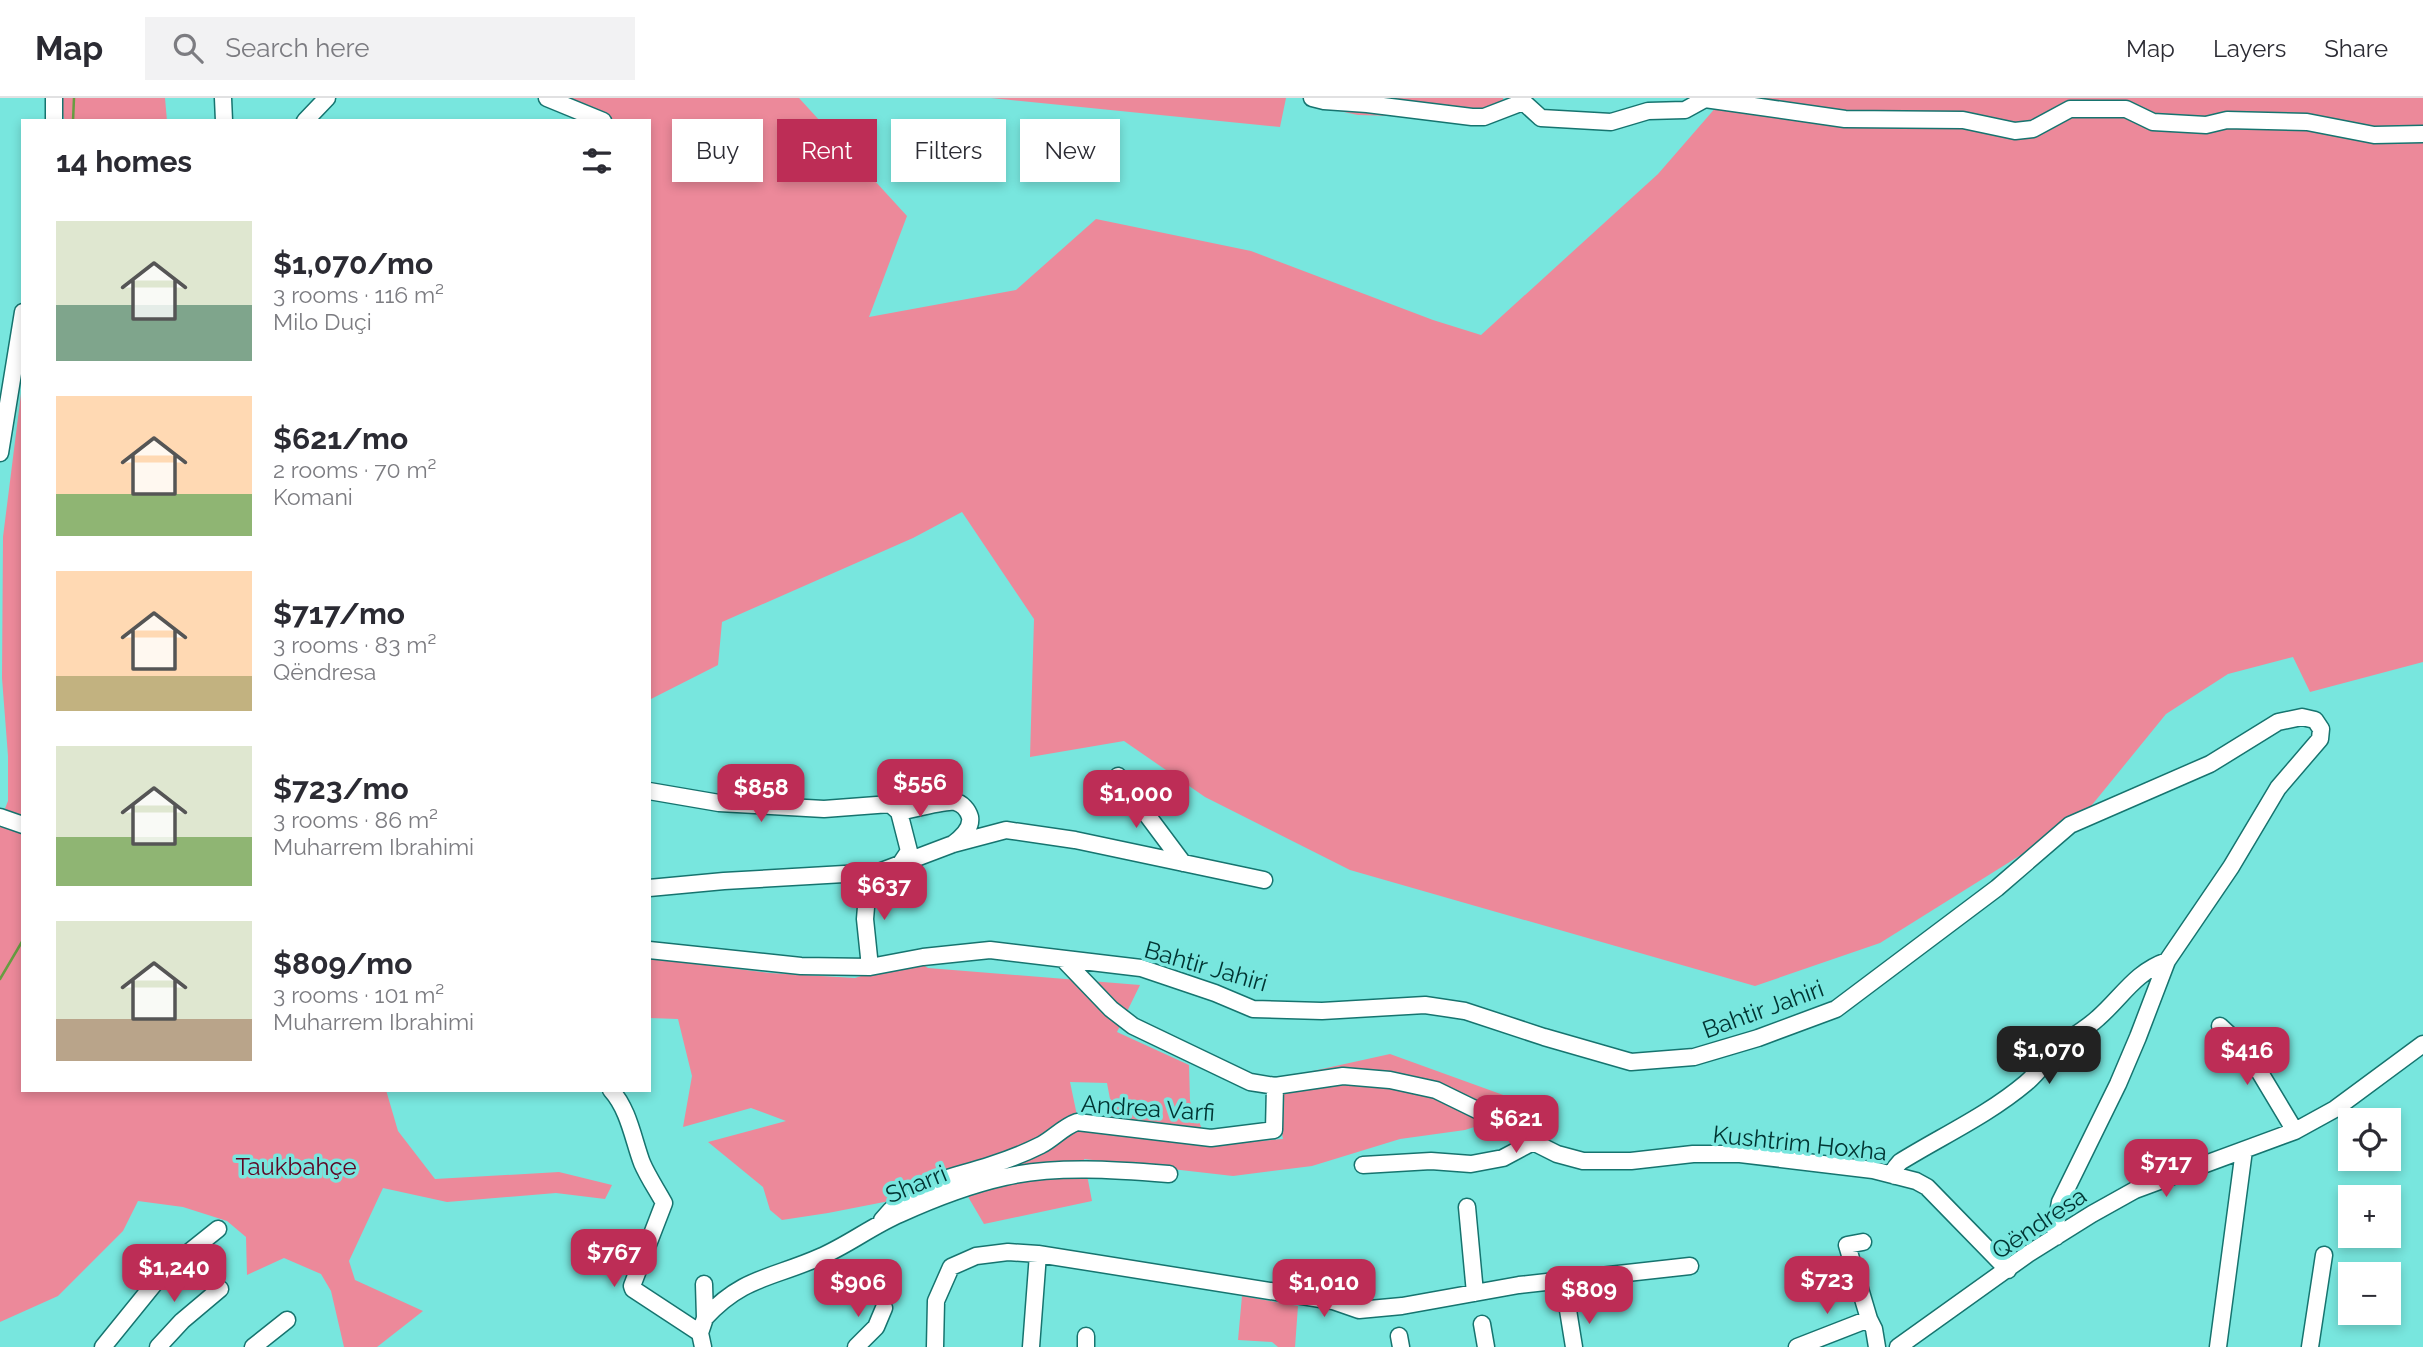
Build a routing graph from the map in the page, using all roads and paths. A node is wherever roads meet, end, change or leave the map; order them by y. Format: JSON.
{"nodes":[{"id":1,"x":54,"y":98,"type":"edge"},
{"id":2,"x":223,"y":98,"type":"edge"},
{"id":3,"x":327,"y":98,"type":"edge"},
{"id":4,"x":547,"y":98,"type":"edge"},
{"id":5,"x":1312,"y":98,"type":"edge"},
{"id":6,"x":1521,"y":100,"type":"edge"},
{"id":7,"x":54,"y":119,"type":"edge"},
{"id":8,"x":223,"y":119,"type":"edge"},
{"id":9,"x":307,"y":119,"type":"edge"},
{"id":10,"x":598,"y":119,"type":"edge"},
{"id":11,"x":2423,"y":134,"type":"edge"},
{"id":12,"x":21,"y":324,"type":"edge"},
{"id":13,"x":0,"y":453,"type":"edge"},
{"id":14,"x":1118,"y":776,"type":"dead end"},
{"id":15,"x":651,"y":791,"type":"edge"},
{"id":16,"x":899,"y":812,"type":"junction"},
{"id":17,"x":0,"y":817,"type":"edge"},
{"id":18,"x":21,"y":824,"type":"edge"},
{"id":19,"x":953,"y":844,"type":"junction"},
{"id":20,"x":901,"y":863,"type":"junction"},
{"id":21,"x":1183,"y":863,"type":"junction"},
{"id":22,"x":879,"y":872,"type":"junction"},
{"id":23,"x":1264,"y":880,"type":"dead end"},
{"id":24,"x":651,"y":888,"type":"edge"},
{"id":25,"x":651,"y":950,"type":"edge"},
{"id":26,"x":1063,"y":960,"type":"junction"},
{"id":27,"x":2167,"y":961,"type":"junction"},
{"id":28,"x":870,"y":967,"type":"junction"},
{"id":29,"x":2220,"y":1026,"type":"dead end"},
{"id":30,"x":2423,"y":1044,"type":"edge"},
{"id":31,"x":1275,"y":1086,"type":"junction"},
{"id":32,"x":613,"y":1092,"type":"edge"},
{"id":33,"x":2295,"y":1131,"type":"junction"},
{"id":34,"x":1533,"y":1142,"type":"junction"},
{"id":35,"x":2244,"y":1150,"type":"junction"},
{"id":36,"x":1363,"y":1165,"type":"dead end"},
{"id":37,"x":1169,"y":1174,"type":"dead end"},
{"id":38,"x":1895,"y":1176,"type":"junction"},
{"id":39,"x":1467,"y":1207,"type":"dead end"},
{"id":40,"x":878,"y":1225,"type":"junction"},
{"id":41,"x":218,"y":1228,"type":"dead end"},
{"id":42,"x":2056,"y":1237,"type":"junction"},
{"id":43,"x":1864,"y":1242,"type":"dead end"},
{"id":44,"x":1038,"y":1254,"type":"junction"},
{"id":45,"x":2324,"y":1255,"type":"dead end"},
{"id":46,"x":1690,"y":1266,"type":"dead end"},
{"id":47,"x":2008,"y":1270,"type":"junction"},
{"id":48,"x":704,"y":1284,"type":"dead end"},
{"id":49,"x":220,"y":1289,"type":"dead end"},
{"id":50,"x":1475,"y":1293,"type":"junction"},
{"id":51,"x":884,"y":1308,"type":"dead end"},
{"id":52,"x":1568,"y":1310,"type":"dead end"},
{"id":53,"x":1869,"y":1319,"type":"junction"},
{"id":54,"x":287,"y":1320,"type":"dead end"},
{"id":55,"x":1482,"y":1324,"type":"dead end"},
{"id":56,"x":703,"y":1333,"type":"edge"},
{"id":57,"x":103,"y":1347,"type":"edge"},
{"id":58,"x":158,"y":1347,"type":"edge"},
{"id":59,"x":253,"y":1347,"type":"edge"},
{"id":60,"x":856,"y":1347,"type":"edge"},
{"id":61,"x":935,"y":1347,"type":"edge"},
{"id":62,"x":1031,"y":1347,"type":"edge"},
{"id":63,"x":1486,"y":1347,"type":"edge"},
{"id":64,"x":1574,"y":1347,"type":"edge"},
{"id":65,"x":1797,"y":1347,"type":"edge"},
{"id":66,"x":1877,"y":1347,"type":"edge"},
{"id":67,"x":1898,"y":1347,"type":"edge"},
{"id":68,"x":2218,"y":1347,"type":"edge"},
{"id":69,"x":2310,"y":1347,"type":"edge"}],
"edges":[{"from":1,"to":7,"type":"street"},
{"from":2,"to":8,"type":"street"},
{"from":3,"to":9,"type":"street"},
{"from":4,"to":10,"type":"street"},
{"from":5,"to":6,"type":"street"},
{"from":6,"to":11,"type":"street"},
{"from":12,"to":13,"type":"street"},
{"from":14,"to":21,"type":"street"},
{"from":15,"to":16,"type":"street"},
{"from":16,"to":19,"type":"street"},
{"from":16,"to":20,"type":"street"},
{"from":17,"to":18,"type":"street"},
{"from":19,"to":20,"type":"street"},
{"from":19,"to":21,"type":"street"},
{"from":20,"to":22,"type":"street"},
{"from":21,"to":23,"type":"street"},
{"from":22,"to":24,"type":"street"},
{"from":22,"to":28,"type":"street"},
{"from":25,"to":28,"type":"street","name":"Bahtir Jahiri"},
{"from":26,"to":27,"type":"street","name":"Bahtir Jahiri"},
{"from":26,"to":28,"type":"street","name":"Bahtir Jahiri"},
{"from":26,"to":31,"type":"street","name":"Kushtrim Hoxha"},
{"from":27,"to":38,"type":"street"},
{"from":27,"to":42,"type":"street","name":"Bahtir Jahiri"},
{"from":29,"to":33,"type":"street"},
{"from":30,"to":33,"type":"street","name":"Qëndresa"},
{"from":31,"to":34,"type":"street","name":"Kushtrim Hoxha"},
{"from":31,"to":40,"type":"street","name":"Andrea Varfi"},
{"from":32,"to":56,"type":"street"},
{"from":33,"to":35,"type":"street","name":"Qëndresa"},
{"from":34,"to":36,"type":"street"},
{"from":34,"to":38,"type":"street","name":"Kushtrim Hoxha"},
{"from":35,"to":42,"type":"street","name":"Qëndresa"},
{"from":35,"to":68,"type":"street"},
{"from":37,"to":40,"type":"street","name":"Sharri"},
{"from":38,"to":47,"type":"street","name":"Kushtrim Hoxha"},
{"from":39,"to":50,"type":"street"},
{"from":40,"to":56,"type":"street","name":"Sharri"},
{"from":41,"to":57,"type":"street"},
{"from":42,"to":47,"type":"street","name":"Qëndresa"},
{"from":43,"to":53,"type":"street"},
{"from":44,"to":50,"type":"street"},
{"from":44,"to":61,"type":"street"},
{"from":44,"to":62,"type":"street"},
{"from":45,"to":69,"type":"street"},
{"from":46,"to":50,"type":"street"},
{"from":47,"to":67,"type":"street","name":"Qëndresa"},
{"from":48,"to":56,"type":"street"},
{"from":49,"to":58,"type":"street"},
{"from":51,"to":60,"type":"street"},
{"from":52,"to":64,"type":"street"},
{"from":53,"to":65,"type":"street"},
{"from":53,"to":66,"type":"street"},
{"from":54,"to":59,"type":"street"},
{"from":55,"to":63,"type":"street"}]}
